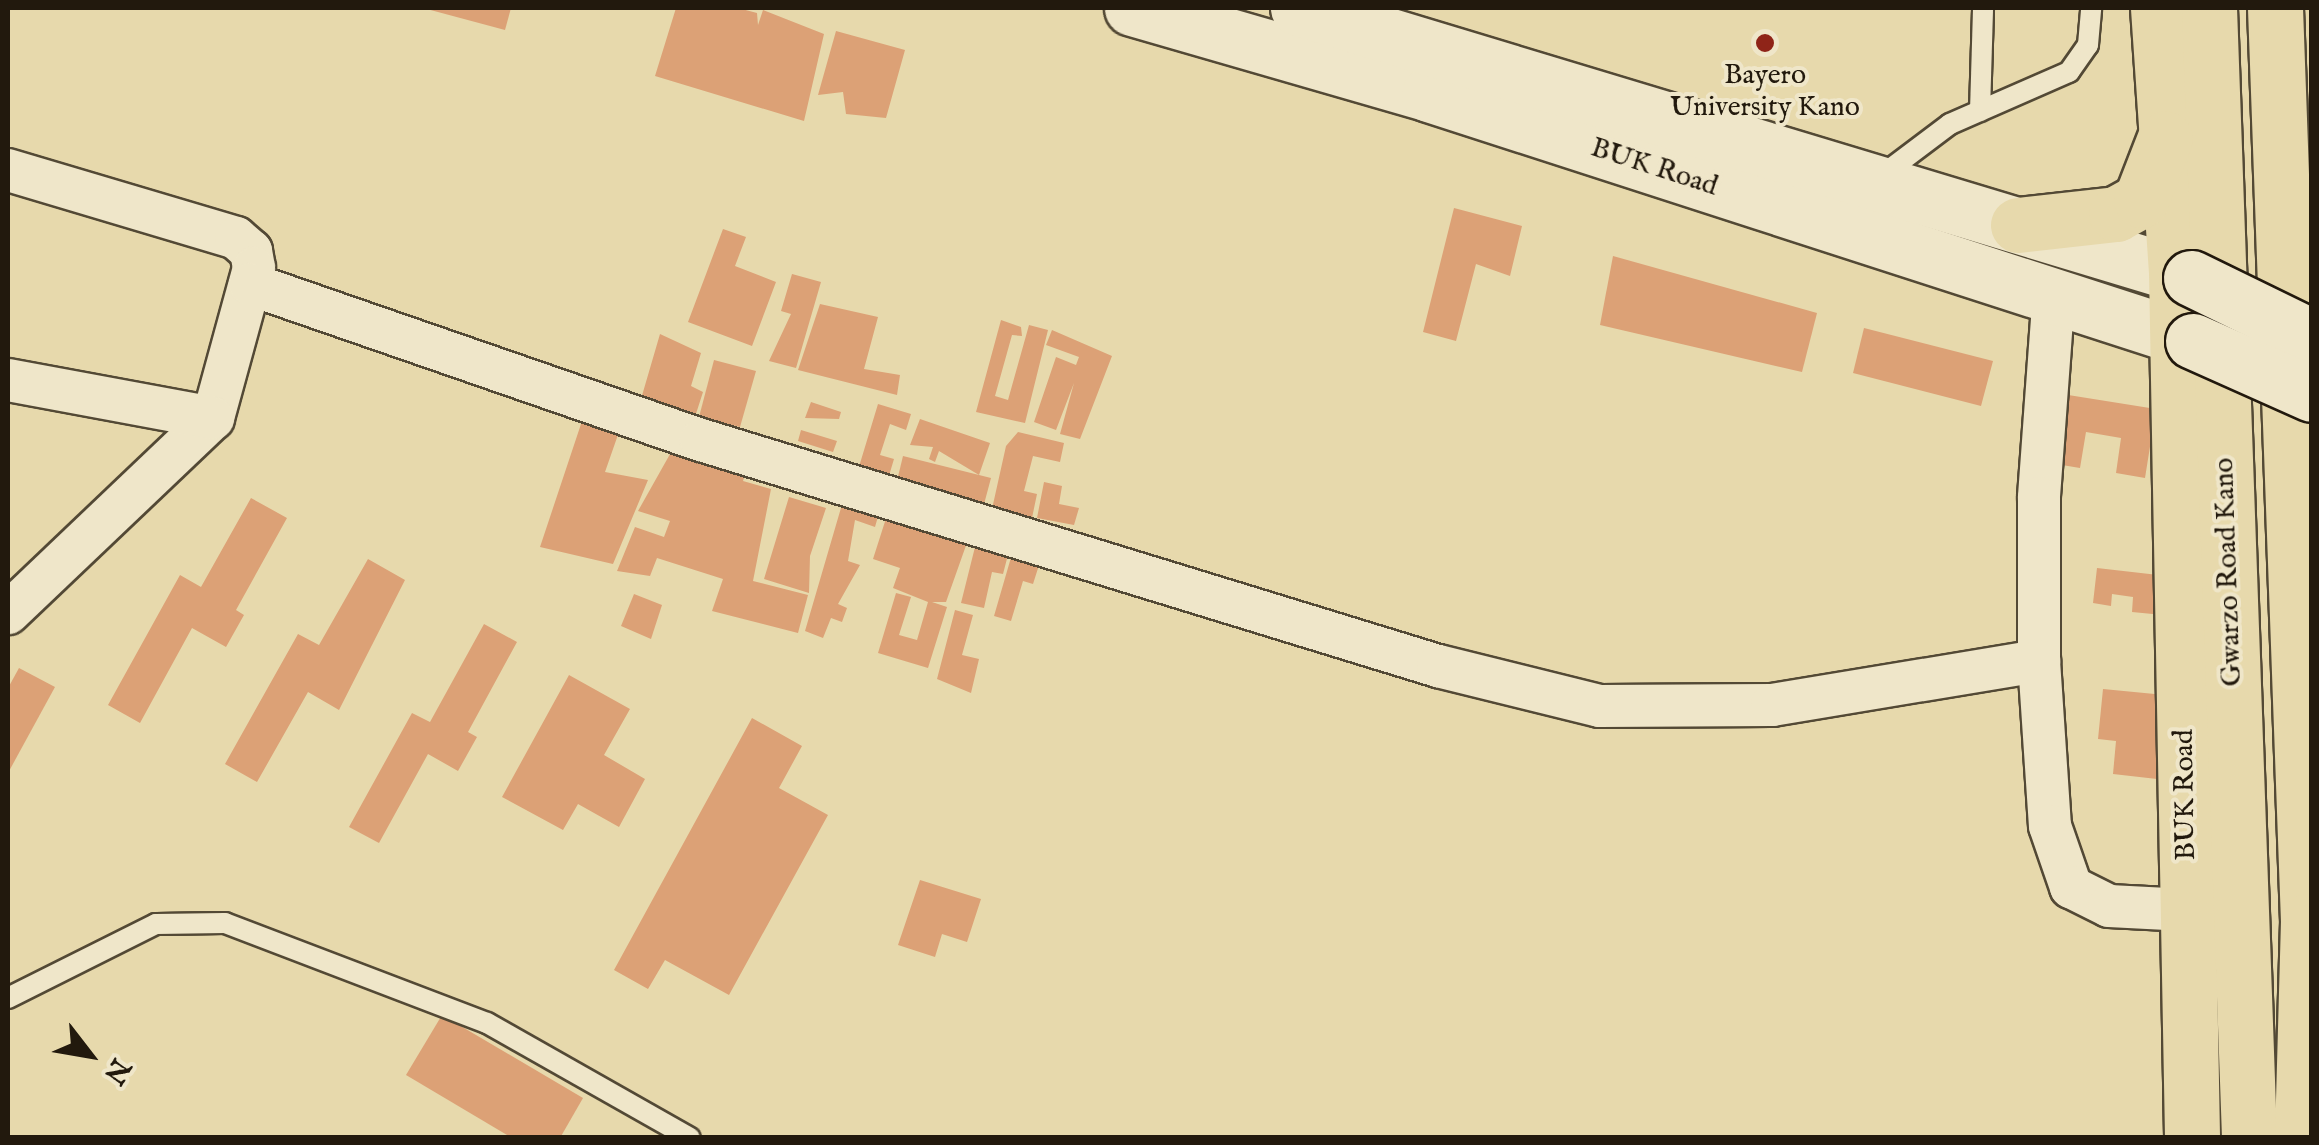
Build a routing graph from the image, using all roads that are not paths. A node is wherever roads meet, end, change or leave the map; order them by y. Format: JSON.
{"nodes":[{"id":1,"x":1132,"y":8,"type":"edge"},
{"id":2,"x":1298,"y":8,"type":"edge"},
{"id":3,"x":1983,"y":8,"type":"edge"},
{"id":4,"x":2091,"y":8,"type":"edge"},
{"id":5,"x":2158,"y":8,"type":"edge"},
{"id":6,"x":2209,"y":8,"type":"edge"},
{"id":7,"x":2276,"y":8,"type":"edge"},
{"id":8,"x":1980,"y":110,"type":"junction"},
{"id":9,"x":2166,"y":135,"type":"junction"},
{"id":10,"x":8,"y":170,"type":"edge"},
{"id":11,"x":1874,"y":182,"type":"junction"},
{"id":12,"x":2018,"y":225,"type":"junction"},
{"id":13,"x":2184,"y":275,"type":"junction"},
{"id":14,"x":250,"y":284,"type":"junction"},
{"id":15,"x":2054,"y":292,"type":"junction"},
{"id":16,"x":2184,"y":337,"type":"junction"},
{"id":17,"x":2312,"y":337,"type":"edge"},
{"id":18,"x":8,"y":380,"type":"edge"},
{"id":19,"x":2312,"y":394,"type":"edge"},
{"id":20,"x":214,"y":418,"type":"junction"},
{"id":21,"x":8,"y":613,"type":"edge"},
{"id":22,"x":2039,"y":661,"type":"junction"},
{"id":23,"x":2187,"y":910,"type":"junction"},
{"id":24,"x":8,"y":998,"type":"edge"},
{"id":25,"x":2307,"y":1103,"type":"edge"},
{"id":26,"x":690,"y":1138,"type":"edge"},
{"id":27,"x":2192,"y":1138,"type":"edge"},
{"id":28,"x":2249,"y":1138,"type":"edge"}],
"edges":[{"from":1,"to":15,"type":"main road","name":"BUK Road"},
{"from":2,"to":11,"type":"main road","name":"BUK Road"},
{"from":3,"to":8,"type":"lane"},
{"from":4,"to":8,"type":"lane"},
{"from":5,"to":9,"type":"main road","name":"BUK Road"},
{"from":6,"to":28,"type":"main road","name":"Gwarzo Road Kano"},
{"from":7,"to":25,"type":"main road"},
{"from":8,"to":11,"type":"lane"},
{"from":9,"to":12,"type":"main road"},
{"from":9,"to":13,"type":"main road","name":"BUK Road"},
{"from":10,"to":14,"type":"street"},
{"from":11,"to":12,"type":"main road","name":"BUK Road"},
{"from":12,"to":13,"type":"main road","name":"BUK Road"},
{"from":13,"to":16,"type":"main road","name":"BUK Road"},
{"from":13,"to":17,"type":"main road","bridge":true},
{"from":14,"to":20,"type":"street"},
{"from":14,"to":22,"type":"street"},
{"from":15,"to":16,"type":"main road","name":"BUK Road"},
{"from":15,"to":22,"type":"street"},
{"from":16,"to":19,"type":"main road","bridge":true},
{"from":16,"to":23,"type":"main road","name":"BUK Road"},
{"from":18,"to":20,"type":"street"},
{"from":20,"to":21,"type":"street"},
{"from":22,"to":23,"type":"street"},
{"from":23,"to":27,"type":"main road","name":"BUK Road"},
{"from":24,"to":26,"type":"lane"}]}
